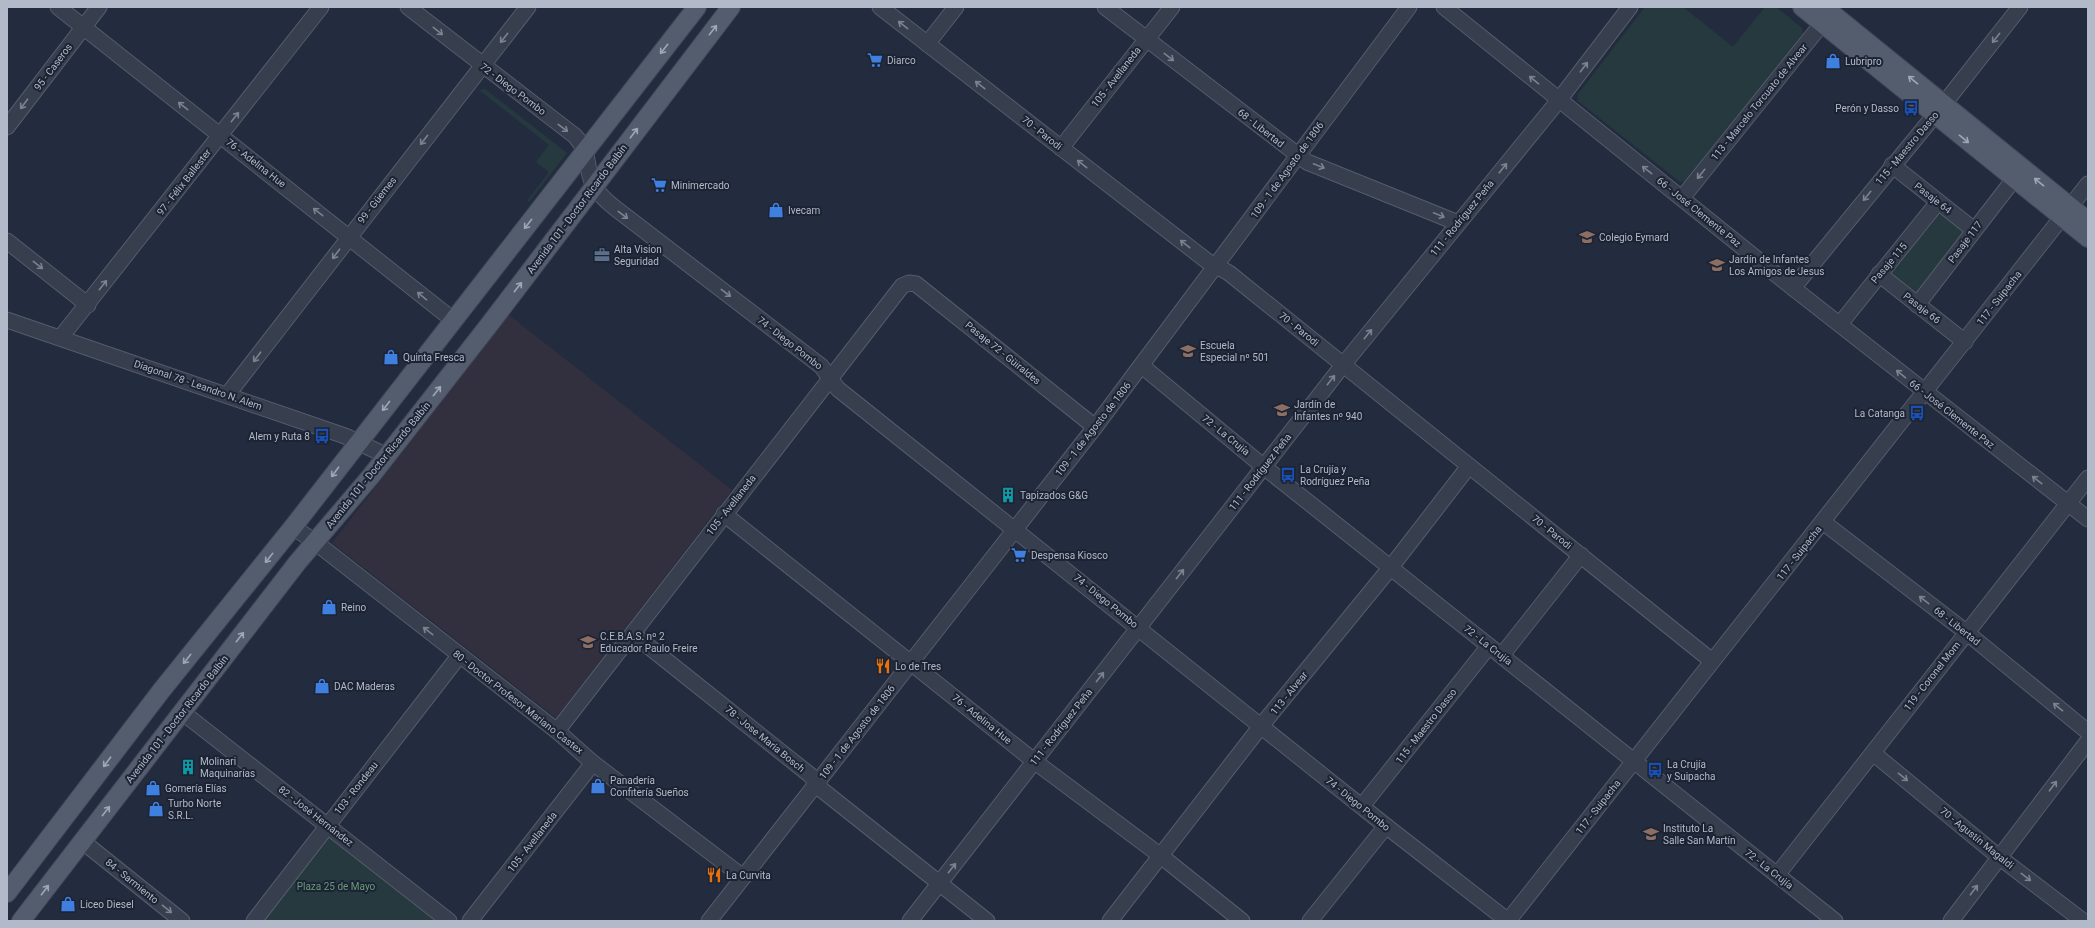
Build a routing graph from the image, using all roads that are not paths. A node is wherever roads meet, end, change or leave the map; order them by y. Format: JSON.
{"nodes":[{"id":1,"x":58,"y":7,"type":"edge"},
{"id":2,"x":99,"y":7,"type":"edge"},
{"id":3,"x":322,"y":7,"type":"edge"},
{"id":4,"x":408,"y":7,"type":"edge"},
{"id":5,"x":528,"y":7,"type":"edge"},
{"id":6,"x":697,"y":7,"type":"edge"},
{"id":7,"x":731,"y":7,"type":"edge"},
{"id":8,"x":880,"y":7,"type":"edge"},
{"id":9,"x":956,"y":7,"type":"edge"},
{"id":10,"x":1105,"y":7,"type":"edge"},
{"id":11,"x":1172,"y":7,"type":"edge"},
{"id":12,"x":1409,"y":7,"type":"edge"},
{"id":13,"x":1444,"y":7,"type":"edge"},
{"id":14,"x":1630,"y":7,"type":"edge"},
{"id":15,"x":1802,"y":7,"type":"edge"},
{"id":16,"x":2020,"y":7,"type":"edge"},
{"id":17,"x":1828,"y":13,"type":"edge"},
{"id":18,"x":83,"y":27,"type":"junction"},
{"id":19,"x":1146,"y":40,"type":"junction"},
{"id":20,"x":927,"y":44,"type":"junction"},
{"id":21,"x":482,"y":66,"type":"junction"},
{"id":22,"x":1558,"y":100,"type":"junction"},
{"id":23,"x":1938,"y":110,"type":"junction"},
{"id":24,"x":7,"y":127,"type":"edge"},
{"id":25,"x":221,"y":135,"type":"junction"},
{"id":26,"x":1061,"y":148,"type":"junction"},
{"id":27,"x":585,"y":150,"type":"junction"},
{"id":28,"x":1297,"y":156,"type":"junction"},
{"id":29,"x":1892,"y":165,"type":"junction"},
{"id":30,"x":2014,"y":179,"type":"junction"},
{"id":31,"x":2088,"y":184,"type":"edge"},
{"id":32,"x":595,"y":188,"type":"junction"},
{"id":33,"x":1682,"y":198,"type":"junction"},
{"id":34,"x":1938,"y":202,"type":"junction"},
{"id":35,"x":2066,"y":212,"type":"junction"},
{"id":36,"x":2088,"y":221,"type":"edge"},
{"id":37,"x":1458,"y":223,"type":"junction"},
{"id":38,"x":1974,"y":230,"type":"junction"},
{"id":39,"x":349,"y":236,"type":"junction"},
{"id":40,"x":2088,"y":238,"type":"edge"},
{"id":41,"x":7,"y":241,"type":"edge"},
{"id":42,"x":1217,"y":266,"type":"junction"},
{"id":43,"x":1879,"y":274,"type":"junction"},
{"id":44,"x":909,"y":283,"type":"joint"},
{"id":45,"x":1793,"y":288,"type":"junction"},
{"id":46,"x":88,"y":305,"type":"junction"},
{"id":47,"x":1917,"y":305,"type":"junction"},
{"id":48,"x":7,"y":320,"type":"edge"},
{"id":49,"x":453,"y":320,"type":"junction"},
{"id":50,"x":1840,"y":324,"type":"junction"},
{"id":51,"x":61,"y":337,"type":"junction"},
{"id":52,"x":1965,"y":342,"type":"junction"},
{"id":53,"x":1343,"y":365,"type":"junction"},
{"id":54,"x":1142,"y":366,"type":"junction"},
{"id":55,"x":832,"y":379,"type":"junction"},
{"id":56,"x":1925,"y":393,"type":"junction"},
{"id":57,"x":228,"y":394,"type":"junction"},
{"id":58,"x":1095,"y":427,"type":"junction"},
{"id":59,"x":359,"y":441,"type":"junction"},
{"id":60,"x":387,"y":456,"type":"junction"},
{"id":61,"x":1469,"y":466,"type":"junction"},
{"id":62,"x":1264,"y":467,"type":"junction"},
{"id":63,"x":2088,"y":478,"type":"edge"},
{"id":64,"x":2068,"y":503,"type":"junction"},
{"id":65,"x":724,"y":514,"type":"junction"},
{"id":66,"x":2088,"y":519,"type":"edge"},
{"id":67,"x":1823,"y":522,"type":"junction"},
{"id":68,"x":293,"y":527,"type":"junction"},
{"id":69,"x":1016,"y":529,"type":"junction"},
{"id":70,"x":315,"y":542,"type":"junction"},
{"id":71,"x":1581,"y":555,"type":"junction"},
{"id":72,"x":1391,"y":567,"type":"junction"},
{"id":73,"x":1138,"y":627,"type":"junction"},
{"id":74,"x":1966,"y":632,"type":"junction"},
{"id":75,"x":633,"y":634,"type":"junction"},
{"id":76,"x":1489,"y":646,"type":"junction"},
{"id":77,"x":1502,"y":655,"type":"junction"},
{"id":78,"x":458,"y":656,"type":"junction"},
{"id":79,"x":1712,"y":661,"type":"junction"},
{"id":80,"x":912,"y":662,"type":"junction"},
{"id":81,"x":182,"y":712,"type":"junction"},
{"id":82,"x":1261,"y":726,"type":"junction"},
{"id":83,"x":557,"y":731,"type":"junction"},
{"id":84,"x":2088,"y":732,"type":"edge"},
{"id":85,"x":2088,"y":741,"type":"edge"},
{"id":86,"x":1873,"y":753,"type":"junction"},
{"id":87,"x":1034,"y":761,"type":"junction"},
{"id":88,"x":1634,"y":761,"type":"junction"},
{"id":89,"x":593,"y":762,"type":"junction"},
{"id":90,"x":816,"y":783,"type":"junction"},
{"id":91,"x":1362,"y":806,"type":"junction"},
{"id":92,"x":328,"y":824,"type":"junction"},
{"id":93,"x":1386,"y":826,"type":"junction"},
{"id":94,"x":82,"y":842,"type":"junction"},
{"id":95,"x":1160,"y":856,"type":"junction"},
{"id":96,"x":1999,"y":857,"type":"junction"},
{"id":97,"x":1777,"y":875,"type":"junction"},
{"id":98,"x":743,"y":876,"type":"junction"},
{"id":99,"x":939,"y":884,"type":"junction"},
{"id":100,"x":7,"y":893,"type":"edge"},
{"id":101,"x":712,"y":920,"type":"edge"},
{"id":102,"x":22,"y":921,"type":"edge"},
{"id":103,"x":182,"y":921,"type":"edge"},
{"id":104,"x":254,"y":921,"type":"edge"},
{"id":105,"x":449,"y":921,"type":"edge"},
{"id":106,"x":470,"y":921,"type":"edge"},
{"id":107,"x":910,"y":921,"type":"edge"},
{"id":108,"x":987,"y":921,"type":"edge"},
{"id":109,"x":1110,"y":921,"type":"edge"},
{"id":110,"x":1242,"y":921,"type":"edge"},
{"id":111,"x":1310,"y":921,"type":"edge"},
{"id":112,"x":1508,"y":921,"type":"edge"},
{"id":113,"x":1836,"y":921,"type":"edge"},
{"id":114,"x":1951,"y":921,"type":"edge"},
{"id":115,"x":2083,"y":921,"type":"edge"}],
"edges":[{"from":1,"to":18,"type":"street","name":"76 - Adelina Hue"},
{"from":2,"to":18,"type":"street","name":"95 - Caseros"},
{"from":25,"to":3,"type":"street","name":"97 - Félix Ballester","one_way":true},
{"from":4,"to":21,"type":"street","name":"72 - Diego Pombo","one_way":true},
{"from":5,"to":21,"type":"street","name":"99 - Güemes","one_way":true},
{"from":6,"to":27,"type":"main road","one_way":true},
{"from":32,"to":7,"type":"main road","name":"Avenida 101 - Doctor Ricardo Balbín","one_way":true},
{"from":20,"to":8,"type":"street","name":"70 - Parodi","one_way":true},
{"from":9,"to":20,"type":"street"},
{"from":10,"to":19,"type":"street","name":"68 - Libertad"},
{"from":11,"to":19,"type":"street","name":"105 - Avellaneda"},
{"from":12,"to":28,"type":"street","name":"109 - 1 de Agosto de 1806"},
{"from":22,"to":13,"type":"street","name":"66 - José Clemente Paz","one_way":true},
{"from":22,"to":14,"type":"street","name":"111 - Rodríguez Peña","one_way":true},
{"from":15,"to":17,"type":"main road"},
{"from":16,"to":23,"type":"street","name":"115 - Maestro Dasso","one_way":true},
{"from":17,"to":23,"type":"main road"},
{"from":17,"to":33,"type":"street","name":"113 - Marcelo Torcuato de Alvear","one_way":true},
{"from":18,"to":24,"type":"street","name":"95 - Caseros","one_way":true},
{"from":25,"to":18,"type":"street","name":"76 - Adelina Hue","one_way":true},
{"from":19,"to":26,"type":"street","name":"105 - Avellaneda"},
{"from":19,"to":28,"type":"street","name":"68 - Libertad","one_way":true},
{"from":26,"to":20,"type":"street","name":"70 - Parodi","one_way":true},
{"from":21,"to":27,"type":"street","name":"72 - Diego Pombo","one_way":true},
{"from":21,"to":39,"type":"street","name":"99 - Güemes","one_way":true},
{"from":33,"to":22,"type":"street","name":"66 - José Clemente Paz","one_way":true},
{"from":37,"to":22,"type":"street","name":"111 - Rodríguez Peña","one_way":true},
{"from":23,"to":29,"type":"street","name":"115 - Maestro Dasso"},
{"from":23,"to":30,"type":"main road","one_way":true},
{"from":35,"to":23,"type":"main road","one_way":true},
{"from":39,"to":25,"type":"street","name":"76 - Adelina Hue","one_way":true},
{"from":46,"to":25,"type":"street","name":"97 - Félix Ballester","one_way":true},
{"from":42,"to":26,"type":"street","name":"70 - Parodi","one_way":true},
{"from":27,"to":32,"type":"street","name":"72 - Diego Pombo"},
{"from":27,"to":49,"type":"main road","one_way":true},
{"from":28,"to":37,"type":"street","name":"68 - Libertad","one_way":true},
{"from":28,"to":42,"type":"street","name":"109 - 1 de Agosto de 1806"},
{"from":29,"to":34,"type":"street","name":"Pasaje 64"},
{"from":29,"to":45,"type":"street","name":"115 - Maestro Dasso","one_way":true},
{"from":30,"to":35,"type":"main road"},
{"from":30,"to":38,"type":"street","name":"Pasaje 117"},
{"from":31,"to":35,"type":"street","name":"117 - Suipacha"},
{"from":32,"to":55,"type":"street","name":"74 - Diego Pombo","one_way":true},
{"from":60,"to":32,"type":"main road","name":"Avenida 101 - Doctor Ricardo Balbín","one_way":true},
{"from":33,"to":45,"type":"street","name":"66 - José Clemente Paz"},
{"from":34,"to":38,"type":"street","name":"Pasaje 64"},
{"from":34,"to":43,"type":"street","name":"Pasaje 115"},
{"from":35,"to":36,"type":"main road"},
{"from":35,"to":40,"type":"main road"},
{"from":35,"to":52,"type":"street","name":"117 - Suipacha"},
{"from":53,"to":37,"type":"street","name":"111 - Rodríguez Peña","one_way":true},
{"from":38,"to":47,"type":"street","name":"Pasaje 117"},
{"from":49,"to":39,"type":"street","name":"76 - Adelina Hue","one_way":true},
{"from":39,"to":57,"type":"street","name":"99 - Güemes","one_way":true},
{"from":41,"to":46,"type":"street","one_way":true},
{"from":42,"to":53,"type":"street","name":"70 - Parodi"},
{"from":42,"to":54,"type":"street","name":"109 - 1 de Agosto de 1806"},
{"from":43,"to":47,"type":"street","name":"Pasaje 66"},
{"from":43,"to":50,"type":"street","name":"Pasaje 115"},
{"from":44,"to":55,"type":"street","name":"105 - Avellaneda"},
{"from":44,"to":58,"type":"street","name":"Pasaje 72 - Güiraldes"},
{"from":45,"to":50,"type":"street","name":"66 - José Clemente Paz"},
{"from":46,"to":51,"type":"street","name":"97 - Félix Ballester"},
{"from":47,"to":52,"type":"street","name":"Pasaje 66"},
{"from":48,"to":51,"type":"street","name":"Diagonal 78 - Leandro N. Alem"},
{"from":49,"to":59,"type":"main road","one_way":true},
{"from":56,"to":50,"type":"street","name":"66 - José Clemente Paz","one_way":true},
{"from":51,"to":57,"type":"street","name":"Diagonal 78 - Leandro N. Alem"},
{"from":52,"to":56,"type":"street","name":"117 - Suipacha"},
{"from":53,"to":61,"type":"street","name":"70 - Parodi"},
{"from":62,"to":53,"type":"street","name":"111 - Rodríguez Peña","one_way":true},
{"from":54,"to":58,"type":"street","name":"109 - 1 de Agosto de 1806"},
{"from":54,"to":62,"type":"street","name":"72 - La Crujía"},
{"from":55,"to":65,"type":"street","name":"105 - Avellaneda"},
{"from":55,"to":69,"type":"street","name":"74 - Diego Pombo"},
{"from":64,"to":56,"type":"street","name":"66 - José Clemente Paz","one_way":true},
{"from":56,"to":67,"type":"street","name":"117 - Suipacha"},
{"from":57,"to":59,"type":"street","name":"Diagonal 78 - Leandro N. Alem"},
{"from":58,"to":69,"type":"street","name":"109 - 1 de Agosto de 1806"},
{"from":59,"to":60,"type":"street","name":"Diagonal 78 - Leandro N. Alem"},
{"from":59,"to":68,"type":"main road","one_way":true},
{"from":60,"to":70,"type":"main road","name":"Avenida 101 - Doctor Ricardo Balbín"},
{"from":61,"to":71,"type":"street","name":"70 - Parodi"},
{"from":61,"to":72,"type":"street","name":"113 - Alvear"},
{"from":62,"to":72,"type":"street","name":"72 - La Crujía"},
{"from":73,"to":62,"type":"street","name":"111 - Rodríguez Peña","one_way":true},
{"from":63,"to":64,"type":"street","name":"119 - Coronel Mom"},
{"from":64,"to":66,"type":"street","name":"66 - José Clemente Paz"},
{"from":64,"to":74,"type":"street","name":"119 - Coronel Mom"},
{"from":65,"to":75,"type":"street","name":"105 - Avellaneda"},
{"from":65,"to":80,"type":"street","name":"76 - Adelina Hue"},
{"from":74,"to":67,"type":"street","name":"68 - Libertad","one_way":true},
{"from":67,"to":79,"type":"street","name":"117 - Suipacha"},
{"from":68,"to":70,"type":"street","name":"80 - Doctor Profesor Mariano Castex"},
{"from":68,"to":100,"type":"main road","one_way":true},
{"from":69,"to":73,"type":"street","name":"74 - Diego Pombo"},
{"from":69,"to":80,"type":"street","name":"109 - 1 de Agosto de 1806"},
{"from":78,"to":70,"type":"street","name":"80 - Doctor Profesor Mariano Castex","one_way":true},
{"from":81,"to":70,"type":"main road","name":"Avenida 101 - Doctor Ricardo Balbín","one_way":true},
{"from":71,"to":77,"type":"street"},
{"from":71,"to":79,"type":"street","name":"70 - Parodi"},
{"from":72,"to":76,"type":"street","name":"72 - La Crujía"},
{"from":72,"to":82,"type":"street","name":"113 - Alvear"},
{"from":73,"to":82,"type":"street","name":"74 - Diego Pombo"},
{"from":87,"to":73,"type":"street","name":"111 - Rodríguez Peña","one_way":true},
{"from":84,"to":74,"type":"street","name":"68 - Libertad","one_way":true},
{"from":74,"to":86,"type":"street","name":"119 - Coronel Mom"},
{"from":75,"to":83,"type":"street","name":"105 - Avellaneda"},
{"from":75,"to":90,"type":"street","name":"78 - Jose Maria Bosch"},
{"from":76,"to":77,"type":"street","name":"72 - La Crujía"},
{"from":76,"to":91,"type":"street","name":"115 - Maestro Dasso"},
{"from":77,"to":88,"type":"street","name":"72 - La Crujía"},
{"from":78,"to":83,"type":"street","name":"80 - Doctor Profesor Mariano Castex"},
{"from":78,"to":92,"type":"street","name":"103 - Rondeau"},
{"from":79,"to":88,"type":"street","name":"117 - Suipacha"},
{"from":80,"to":87,"type":"street","name":"76 - Adelina Hue"},
{"from":80,"to":90,"type":"street","name":"109 - 1 de Agosto de 1806"},
{"from":81,"to":92,"type":"street","name":"82 - José Hernández"},
{"from":94,"to":81,"type":"main road","name":"Avenida 101 - Doctor Ricardo Balbín","one_way":true},
{"from":82,"to":91,"type":"street","name":"74 - Diego Pombo"},
{"from":82,"to":95,"type":"street","name":"113 - Alvear"},
{"from":83,"to":89,"type":"street","name":"80 - Doctor Profesor Mariano Castex"},
{"from":96,"to":85,"type":"street","one_way":true},
{"from":86,"to":96,"type":"street","name":"70 - Agustín Magaldi","one_way":true},
{"from":86,"to":97,"type":"street","name":"119 - Coronel Mom"},
{"from":87,"to":95,"type":"street","name":"76 - Adelina Hue"},
{"from":99,"to":87,"type":"street","name":"111 - Rodríguez Peña","one_way":true},
{"from":88,"to":97,"type":"street","name":"72 - La Crujía"},
{"from":88,"to":112,"type":"street","name":"117 - Suipacha"},
{"from":89,"to":98,"type":"street","name":"80 - Doctor Profesor Mariano Castex"},
{"from":89,"to":106,"type":"street","name":"105 - Avellaneda"},
{"from":90,"to":98,"type":"street","name":"109 - 1 de Agosto de 1806"},
{"from":90,"to":99,"type":"street","name":"78 - Jose Maria Bosch"},
{"from":91,"to":93,"type":"street","name":"74 - Diego Pombo"},
{"from":92,"to":104,"type":"street","name":"103 - Rondeau"},
{"from":92,"to":105,"type":"street","name":"82 - José Hernández"},
{"from":93,"to":111,"type":"street"},
{"from":93,"to":112,"type":"street","name":"74 - Diego Pombo"},
{"from":102,"to":94,"type":"main road","name":"Avenida 101 - Doctor Ricardo Balbín","one_way":true},
{"from":94,"to":103,"type":"street","name":"84 - Sarmiento","one_way":true},
{"from":95,"to":109,"type":"street","name":"113 - Alvear"},
{"from":95,"to":110,"type":"street","name":"76 - Adelina Hue"},
{"from":114,"to":96,"type":"street","one_way":true},
{"from":96,"to":115,"type":"street","name":"70 - Agustín Magaldi","one_way":true},
{"from":97,"to":113,"type":"street","name":"72 - La Crujía"},
{"from":98,"to":101,"type":"street","name":"109 - 1 de Agosto de 1806"},
{"from":99,"to":107,"type":"street","name":"111 - Rodríguez Peña"},
{"from":99,"to":108,"type":"street","name":"78 - Jose Maria Bosch"}]}
